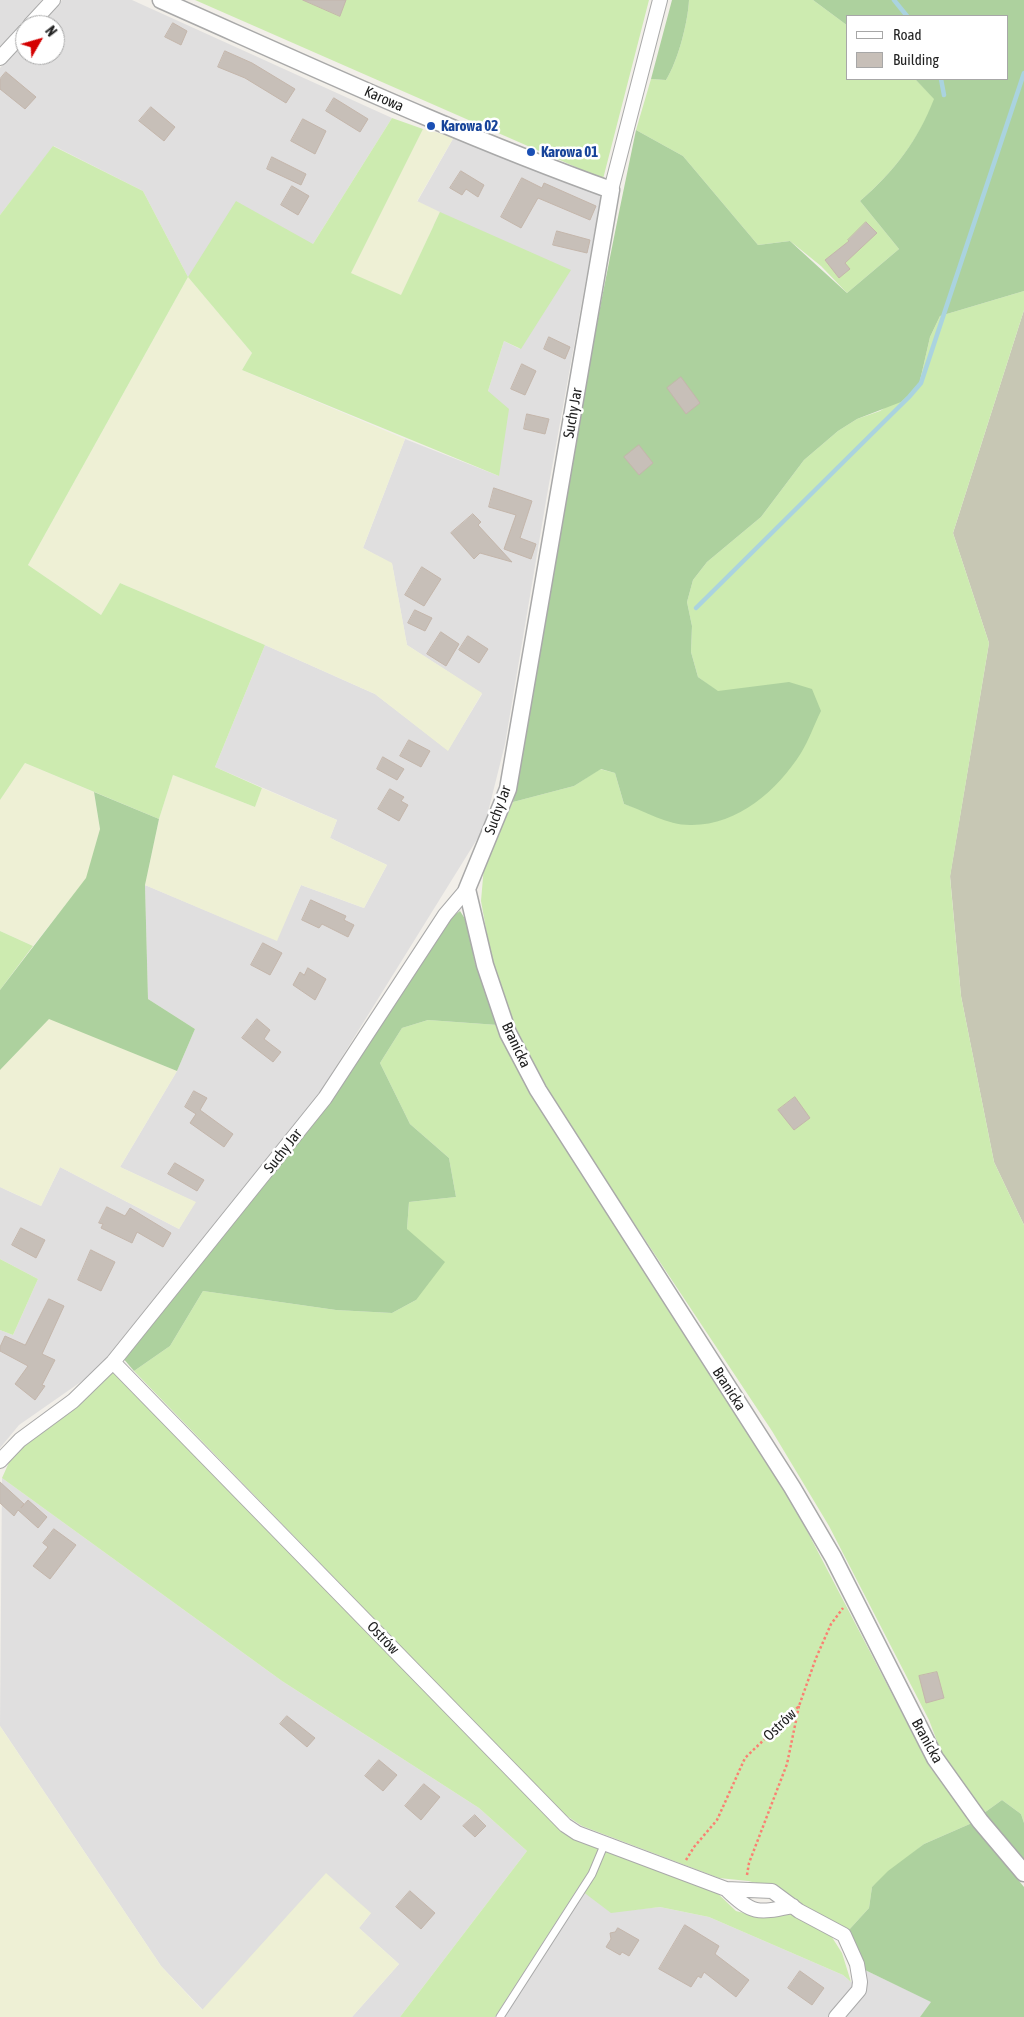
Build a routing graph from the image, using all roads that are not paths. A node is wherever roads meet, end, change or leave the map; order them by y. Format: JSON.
{"nodes":[{"id":1,"x":53,"y":0,"type":"edge"},
{"id":2,"x":161,"y":0,"type":"edge"},
{"id":3,"x":660,"y":0,"type":"edge"},
{"id":4,"x":39,"y":15,"type":"edge"},
{"id":5,"x":15,"y":41,"type":"edge"},
{"id":6,"x":0,"y":58,"type":"edge"},
{"id":7,"x":611,"y":190,"type":"junction"},
{"id":8,"x":467,"y":889,"type":"junction"},
{"id":9,"x":113,"y":1362,"type":"junction"},
{"id":10,"x":0,"y":1461,"type":"edge"},
{"id":11,"x":605,"y":1843,"type":"junction"},
{"id":12,"x":1024,"y":1873,"type":"edge"},
{"id":13,"x":726,"y":1889,"type":"junction"},
{"id":14,"x":793,"y":1906,"type":"junction"},
{"id":15,"x":500,"y":2017,"type":"edge"},
{"id":16,"x":836,"y":2017,"type":"edge"}],
"edges":[{"from":1,"to":4,"type":"street"},
{"from":2,"to":7,"type":"street","name":"Karowa"},
{"from":3,"to":7,"type":"street","name":"Suchy Jar"},
{"from":5,"to":6,"type":"street"},
{"from":7,"to":8,"type":"street","name":"Suchy Jar"},
{"from":8,"to":9,"type":"street","name":"Suchy Jar"},
{"from":8,"to":12,"type":"street","name":"Branicka"},
{"from":9,"to":10,"type":"street","name":"Suchy Jar"},
{"from":9,"to":11,"type":"street","name":"Ostrów"},
{"from":11,"to":13,"type":"street","name":"Ostrów"},
{"from":11,"to":15,"type":"lane"},
{"from":13,"to":14,"type":"street","name":"Ostrów"},
{"from":13,"to":14,"type":"street","name":"Ostrów"},
{"from":14,"to":16,"type":"street","name":"Ostrów"}]}
